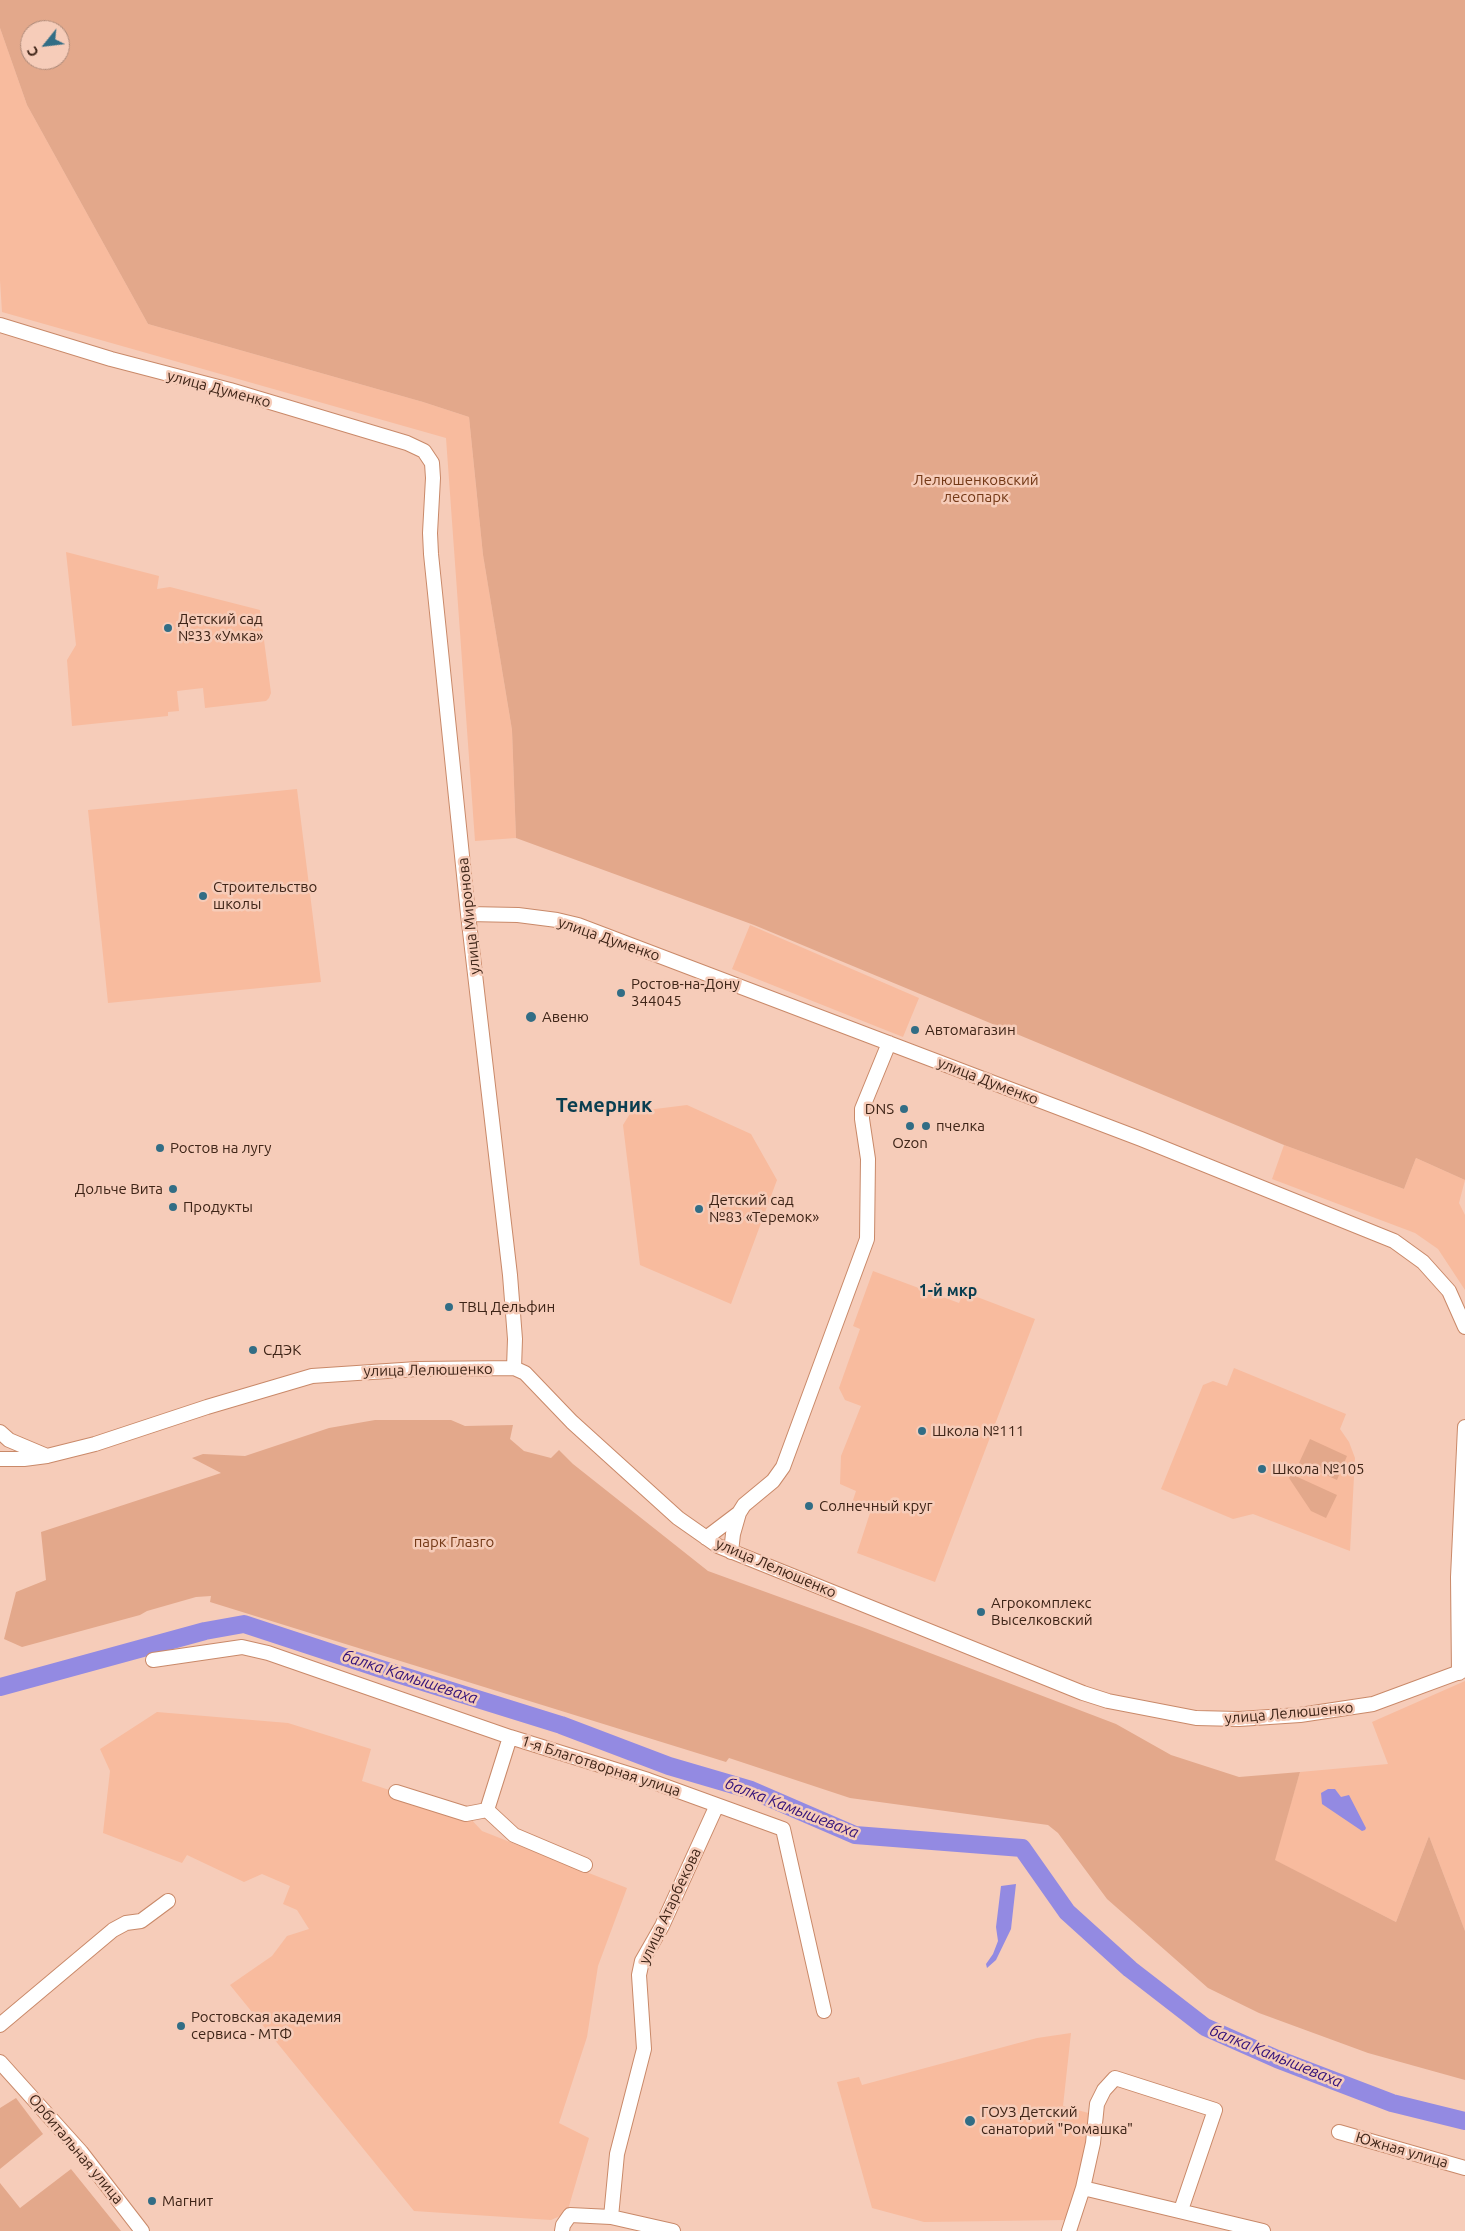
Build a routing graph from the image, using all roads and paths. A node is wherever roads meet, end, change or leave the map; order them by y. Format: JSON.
{"nodes":[{"id":1,"x":0,"y":325,"type":"edge"},
{"id":2,"x":432,"y":463,"type":"joint"},
{"id":3,"x":468,"y":914,"type":"junction"},
{"id":4,"x":890,"y":1044,"type":"junction"},
{"id":5,"x":1465,"y":1328,"type":"edge"},
{"id":6,"x":514,"y":1368,"type":"junction"},
{"id":7,"x":1465,"y":1427,"type":"edge"},
{"id":8,"x":0,"y":1432,"type":"edge"},
{"id":9,"x":47,"y":1456,"type":"junction"},
{"id":10,"x":0,"y":1459,"type":"edge"},
{"id":11,"x":739,"y":1513,"type":"junction"},
{"id":12,"x":706,"y":1538,"type":"junction"},
{"id":13,"x":731,"y":1552,"type":"junction"},
{"id":14,"x":153,"y":1660,"type":"dead end"},
{"id":15,"x":1462,"y":1671,"type":"edge"},
{"id":16,"x":510,"y":1737,"type":"junction"},
{"id":17,"x":396,"y":1792,"type":"dead end"},
{"id":18,"x":717,"y":1805,"type":"junction"},
{"id":19,"x":487,"y":1810,"type":"junction"},
{"id":20,"x":585,"y":1865,"type":"dead end"},
{"id":21,"x":168,"y":1901,"type":"dead end"},
{"id":22,"x":824,"y":2011,"type":"dead end"},
{"id":23,"x":0,"y":2026,"type":"edge"},
{"id":24,"x":2,"y":2067,"type":"edge"},
{"id":25,"x":1339,"y":2132,"type":"dead end"},
{"id":26,"x":1465,"y":2168,"type":"edge"},
{"id":27,"x":1084,"y":2188,"type":"junction"},
{"id":28,"x":1181,"y":2210,"type":"junction"},
{"id":29,"x":611,"y":2217,"type":"junction"},
{"id":30,"x":142,"y":2231,"type":"edge"},
{"id":31,"x":562,"y":2231,"type":"edge"},
{"id":32,"x":673,"y":2231,"type":"edge"},
{"id":33,"x":1068,"y":2231,"type":"edge"},
{"id":34,"x":1263,"y":2231,"type":"edge"}],
"edges":[{"from":1,"to":2,"type":"street","name":"улица Думенко"},
{"from":2,"to":3,"type":"street","name":"улица Миронова"},
{"from":3,"to":4,"type":"street","name":"улица Думенко"},
{"from":3,"to":6,"type":"street","name":"улица Миронова"},
{"from":4,"to":5,"type":"street","name":"улица Думенко"},
{"from":4,"to":11,"type":"street"},
{"from":6,"to":9,"type":"street","name":"улица Лелюшенко"},
{"from":6,"to":12,"type":"street","name":"улица Лелюшенко"},
{"from":7,"to":15,"type":"street"},
{"from":8,"to":9,"type":"street"},
{"from":9,"to":10,"type":"street","name":"улица Лелюшенко"},
{"from":11,"to":12,"type":"street"},
{"from":11,"to":13,"type":"street"},
{"from":12,"to":13,"type":"street","name":"улица Лелюшенко"},
{"from":13,"to":15,"type":"street","name":"улица Лелюшенко"},
{"from":14,"to":16,"type":"street","name":"1-я Благотворная улица"},
{"from":16,"to":18,"type":"street","name":"1-я Благотворная улица"},
{"from":16,"to":19,"type":"street"},
{"from":17,"to":19,"type":"street"},
{"from":18,"to":22,"type":"street","name":"1-я Благотворная улица"},
{"from":18,"to":29,"type":"street","name":"улица Атарбекова"},
{"from":19,"to":20,"type":"street"},
{"from":21,"to":23,"type":"street"},
{"from":24,"to":30,"type":"street","name":"Орбитальная улица"},
{"from":25,"to":26,"type":"street","name":"Южная улица"},
{"from":27,"to":28,"type":"street"},
{"from":27,"to":28,"type":"street"},
{"from":27,"to":33,"type":"street"},
{"from":28,"to":34,"type":"street"},
{"from":29,"to":31,"type":"street"},
{"from":29,"to":32,"type":"street"}]}
